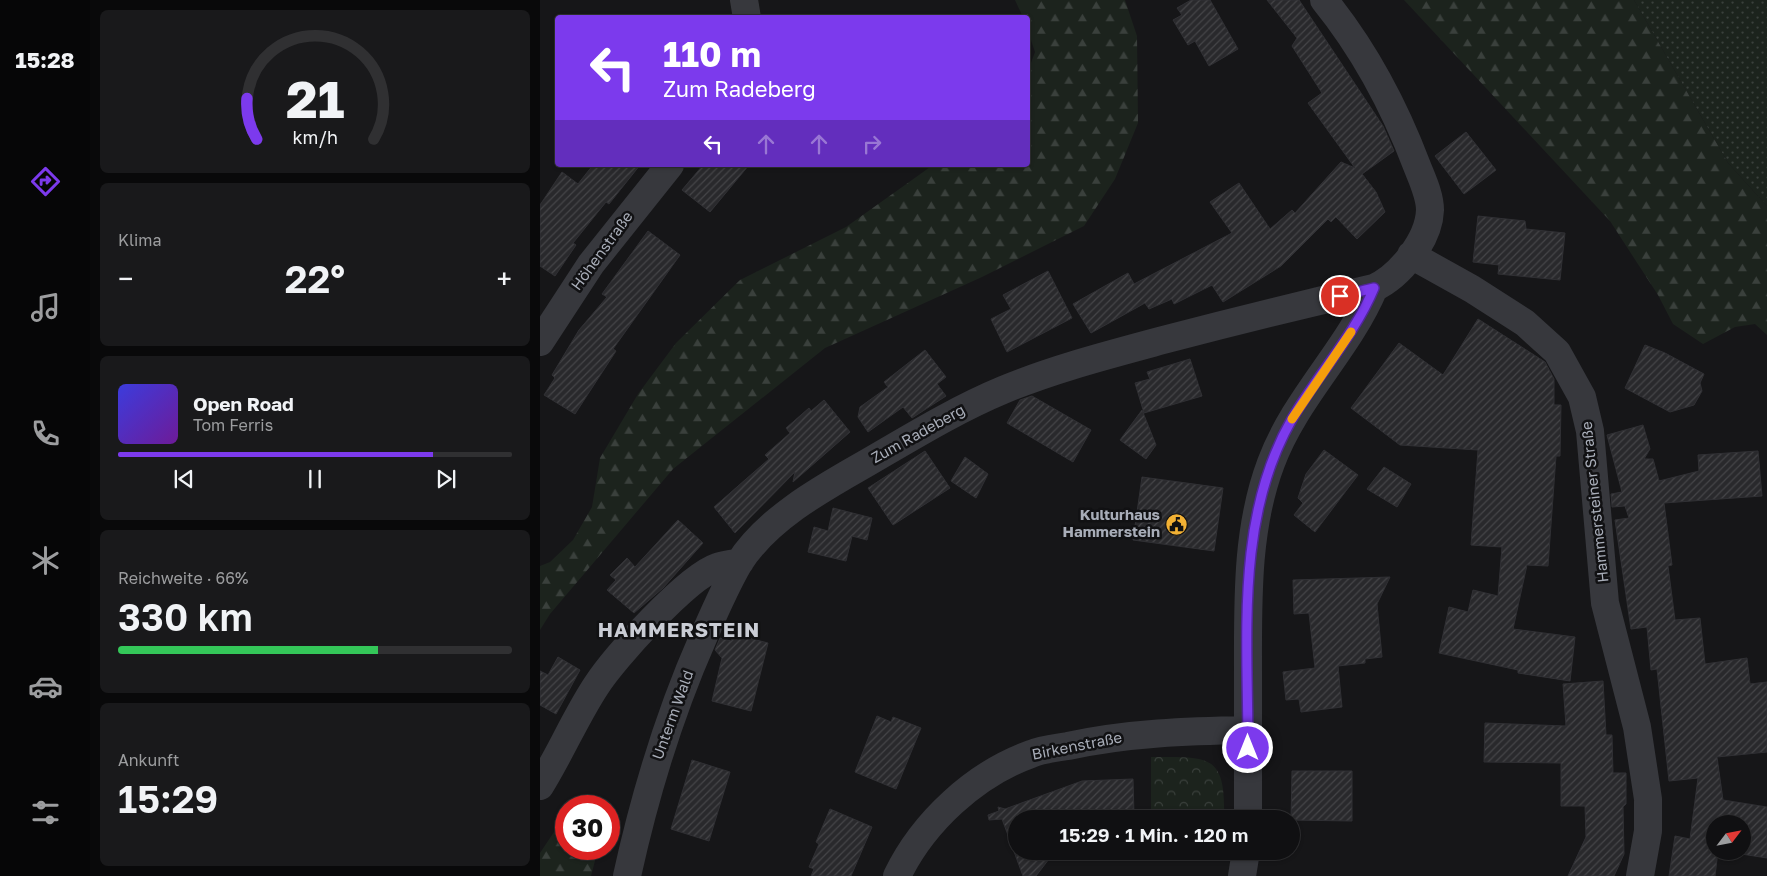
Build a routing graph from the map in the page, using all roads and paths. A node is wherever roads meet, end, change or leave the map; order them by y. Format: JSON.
{"nodes":[{"id":1,"x":744,"y":0,"type":"edge"},
{"id":2,"x":1324,"y":0,"type":"edge"},
{"id":3,"x":746,"y":15,"type":"edge"},
{"id":4,"x":668,"y":167,"type":"edge"},
{"id":5,"x":1411,"y":255,"type":"junction"},
{"id":6,"x":1374,"y":288,"type":"junction"},
{"id":7,"x":540,"y":342,"type":"edge"},
{"id":8,"x":740,"y":562,"type":"junction"},
{"id":9,"x":1248,"y":730,"type":"junction"},
{"id":10,"x":540,"y":786,"type":"edge"},
{"id":11,"x":1248,"y":810,"type":"edge"},
{"id":12,"x":1245,"y":860,"type":"edge"},
{"id":13,"x":627,"y":876,"type":"edge"},
{"id":14,"x":897,"y":876,"type":"edge"},
{"id":15,"x":1242,"y":876,"type":"edge"},
{"id":16,"x":1640,"y":876,"type":"edge"}],
"edges":[{"from":1,"to":3,"type":"street"},
{"from":2,"to":5,"type":"street"},
{"from":4,"to":7,"type":"street","name":"Höhenstraße"},
{"from":5,"to":6,"type":"street","name":"Zum Radeberg"},
{"from":5,"to":16,"type":"street","name":"Hammersteiner Straße"},
{"from":6,"to":8,"type":"street","name":"Zum Radeberg"},
{"from":6,"to":9,"type":"street"},
{"from":8,"to":10,"type":"street"},
{"from":8,"to":13,"type":"street","name":"Unterm Wald"},
{"from":9,"to":11,"type":"street"},
{"from":9,"to":14,"type":"street","name":"Birkenstraße"},
{"from":12,"to":15,"type":"street"}]}
